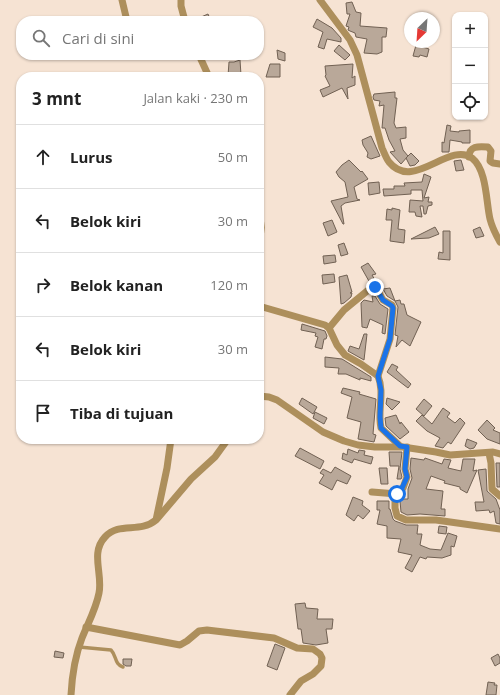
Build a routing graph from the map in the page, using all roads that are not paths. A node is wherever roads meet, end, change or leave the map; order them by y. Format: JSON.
{"nodes":[{"id":1,"x":122,"y":0,"type":"edge"},
{"id":2,"x":181,"y":0,"type":"edge"},
{"id":3,"x":320,"y":0,"type":"edge"},
{"id":4,"x":126,"y":16,"type":"edge"},
{"id":5,"x":184,"y":16,"type":"edge"},
{"id":6,"x":201,"y":60,"type":"edge"},
{"id":7,"x":207,"y":72,"type":"edge"},
{"id":8,"x":469,"y":157,"type":"junction"},
{"id":9,"x":500,"y":164,"type":"edge"},
{"id":10,"x":500,"y":242,"type":"edge"},
{"id":11,"x":264,"y":307,"type":"edge"},
{"id":12,"x":329,"y":328,"type":"junction"},
{"id":13,"x":378,"y":376,"type":"junction"},
{"id":14,"x":264,"y":396,"type":"edge"},
{"id":15,"x":170,"y":444,"type":"edge"},
{"id":16,"x":225,"y":444,"type":"edge"},
{"id":17,"x":403,"y":447,"type":"junction"},
{"id":18,"x":489,"y":453,"type":"junction"},
{"id":19,"x":500,"y":454,"type":"edge"},
{"id":20,"x":372,"y":492,"type":"dead end"},
{"id":21,"x":397,"y":494,"type":"junction"},
{"id":22,"x":500,"y":496,"type":"edge"},
{"id":23,"x":156,"y":520,"type":"junction"},
{"id":24,"x":500,"y":529,"type":"edge"},
{"id":25,"x":86,"y":627,"type":"junction"},
{"id":26,"x":79,"y":647,"type":"junction"},
{"id":27,"x":123,"y":667,"type":"dead end"},
{"id":28,"x":71,"y":695,"type":"edge"},
{"id":29,"x":290,"y":695,"type":"edge"}],
"edges":[{"from":1,"to":4,"type":"street"},
{"from":2,"to":5,"type":"street"},
{"from":3,"to":8,"type":"street"},
{"from":6,"to":7,"type":"street"},
{"from":8,"to":9,"type":"street"},
{"from":8,"to":10,"type":"street"},
{"from":11,"to":12,"type":"street"},
{"from":12,"to":13,"type":"street"},
{"from":12,"to":13,"type":"street"},
{"from":13,"to":17,"type":"street"},
{"from":14,"to":17,"type":"street"},
{"from":15,"to":23,"type":"street"},
{"from":16,"to":23,"type":"street"},
{"from":17,"to":18,"type":"street"},
{"from":17,"to":21,"type":"street"},
{"from":18,"to":19,"type":"street"},
{"from":18,"to":22,"type":"street"},
{"from":20,"to":21,"type":"street"},
{"from":21,"to":24,"type":"street"},
{"from":23,"to":25,"type":"street"},
{"from":25,"to":26,"type":"street"},
{"from":25,"to":29,"type":"street"},
{"from":26,"to":27,"type":"lane"},
{"from":26,"to":28,"type":"street"}]}
